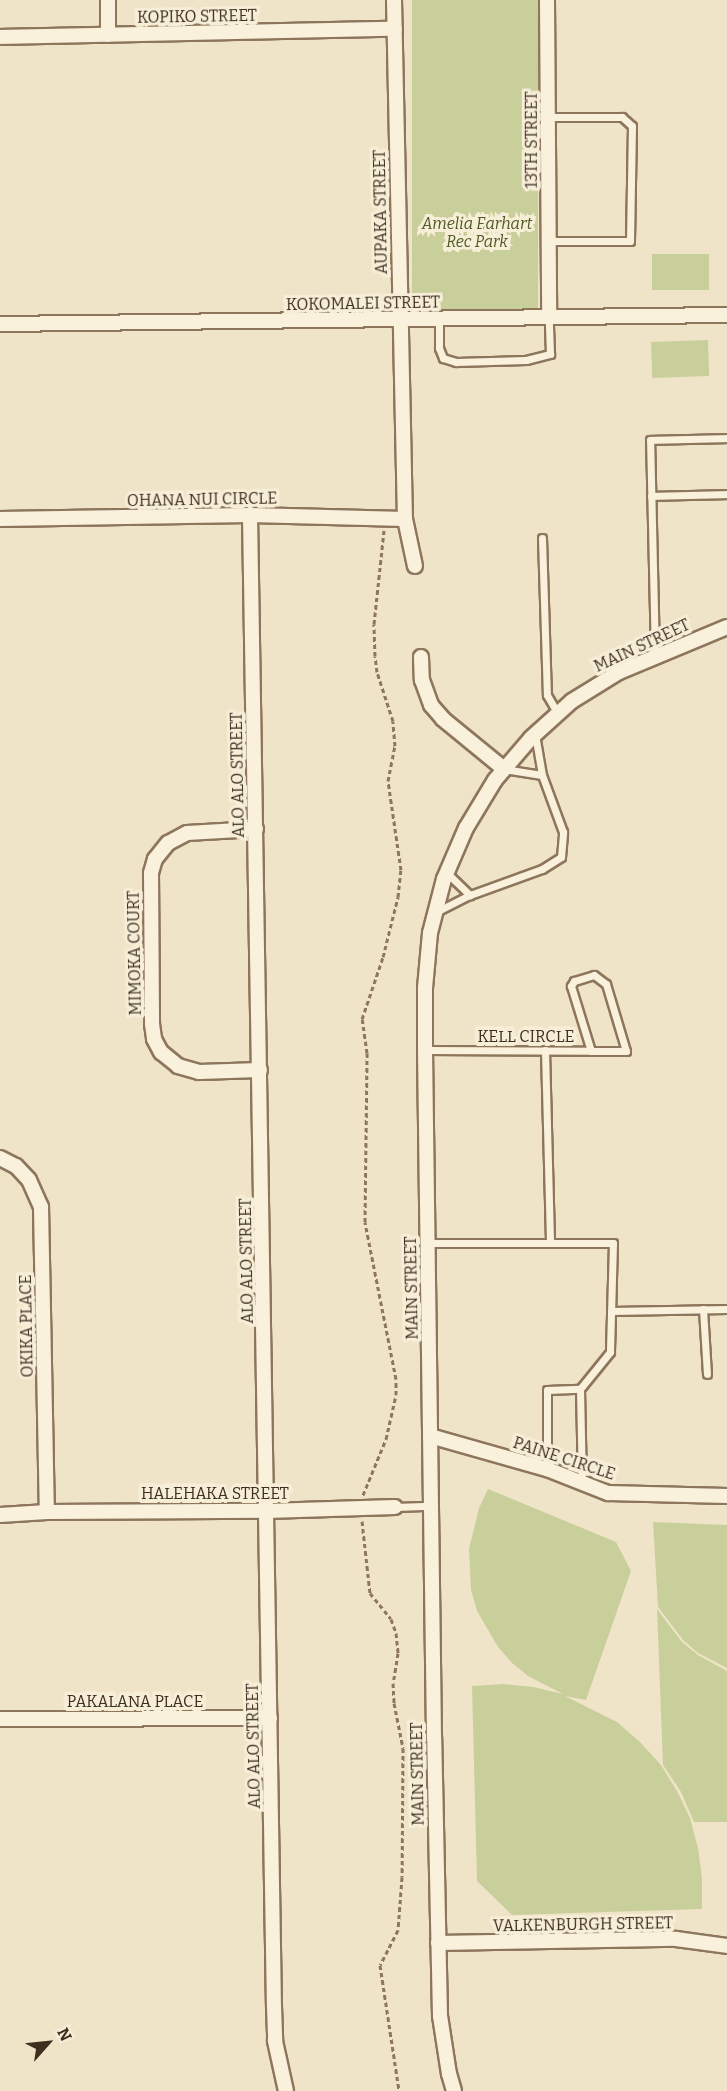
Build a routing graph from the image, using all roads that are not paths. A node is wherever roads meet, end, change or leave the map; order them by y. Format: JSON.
{"nodes":[{"id":1,"x":108,"y":0,"type":"edge"},
{"id":2,"x":394,"y":0,"type":"edge"},
{"id":3,"x":548,"y":0,"type":"edge"},
{"id":4,"x":395,"y":29,"type":"junction"},
{"id":5,"x":108,"y":35,"type":"junction"},
{"id":6,"x":0,"y":37,"type":"edge"},
{"id":7,"x":549,"y":117,"type":"junction"},
{"id":8,"x":549,"y":241,"type":"junction"},
{"id":9,"x":727,"y":315,"type":"edge"},
{"id":10,"x":549,"y":316,"type":"junction"},
{"id":11,"x":439,"y":320,"type":"junction"},
{"id":12,"x":400,"y":321,"type":"junction"},
{"id":13,"x":0,"y":324,"type":"edge"},
{"id":14,"x":727,"y":438,"type":"edge"},
{"id":15,"x":727,"y":494,"type":"edge"},
{"id":16,"x":651,"y":496,"type":"junction"},
{"id":17,"x":250,"y":515,"type":"junction"},
{"id":18,"x":0,"y":519,"type":"edge"},
{"id":19,"x":405,"y":519,"type":"junction"},
{"id":20,"x":543,"y":538,"type":"dead end"},
{"id":21,"x":415,"y":566,"type":"dead end"},
{"id":22,"x":727,"y":627,"type":"edge"},
{"id":23,"x":656,"y":656,"type":"junction"},
{"id":24,"x":421,"y":657,"type":"dead end"},
{"id":25,"x":558,"y":714,"type":"junction"},
{"id":26,"x":535,"y":734,"type":"junction"},
{"id":27,"x":504,"y":769,"type":"junction"},
{"id":28,"x":542,"y":775,"type":"junction"},
{"id":29,"x":256,"y":829,"type":"junction"},
{"id":30,"x":447,"y":873,"type":"junction"},
{"id":31,"x":470,"y":895,"type":"junction"},
{"id":32,"x":436,"y":912,"type":"junction"},
{"id":33,"x":425,"y":1050,"type":"junction"},
{"id":34,"x":545,"y":1050,"type":"junction"},
{"id":35,"x":591,"y":1050,"type":"junction"},
{"id":36,"x":260,"y":1070,"type":"junction"},
{"id":37,"x":0,"y":1158,"type":"edge"},
{"id":38,"x":550,"y":1243,"type":"junction"},
{"id":39,"x":428,"y":1244,"type":"junction"},
{"id":40,"x":727,"y":1308,"type":"edge"},
{"id":41,"x":703,"y":1309,"type":"junction"},
{"id":42,"x":611,"y":1311,"type":"junction"},
{"id":43,"x":707,"y":1374,"type":"dead end"},
{"id":44,"x":580,"y":1389,"type":"junction"},
{"id":45,"x":430,"y":1436,"type":"junction"},
{"id":46,"x":547,"y":1469,"type":"junction"},
{"id":47,"x":582,"y":1482,"type":"junction"},
{"id":48,"x":727,"y":1496,"type":"edge"},
{"id":49,"x":431,"y":1506,"type":"junction"},
{"id":50,"x":395,"y":1507,"type":"joint"},
{"id":51,"x":267,"y":1511,"type":"junction"},
{"id":52,"x":47,"y":1512,"type":"junction"},
{"id":53,"x":0,"y":1515,"type":"edge"},
{"id":54,"x":270,"y":1718,"type":"junction"},
{"id":55,"x":0,"y":1719,"type":"edge"},
{"id":56,"x":438,"y":1943,"type":"junction"},
{"id":57,"x":727,"y":1946,"type":"edge"},
{"id":58,"x":286,"y":2091,"type":"edge"},
{"id":59,"x":454,"y":2091,"type":"edge"}],
"edges":[{"from":1,"to":5,"type":"street"},
{"from":2,"to":4,"type":"street","name":"AUPAKA STREET"},
{"from":3,"to":7,"type":"street","name":"13TH STREET"},
{"from":4,"to":5,"type":"street","name":"KOPIKO STREET"},
{"from":4,"to":12,"type":"street","name":"AUPAKA STREET"},
{"from":5,"to":6,"type":"street","name":"KOPIKO STREET"},
{"from":7,"to":8,"type":"street","name":"13TH STREET"},
{"from":7,"to":8,"type":"lane"},
{"from":8,"to":10,"type":"street","name":"13TH STREET"},
{"from":9,"to":10,"type":"street","name":"KOKOMALEI STREET"},
{"from":10,"to":11,"type":"street","name":"KOKOMALEI STREET"},
{"from":10,"to":11,"type":"lane"},
{"from":11,"to":12,"type":"street","name":"KOKOMALEI STREET"},
{"from":12,"to":13,"type":"street","name":"KOKOMALEI STREET"},
{"from":12,"to":19,"type":"street","name":"AUPAKA STREET"},
{"from":14,"to":16,"type":"lane"},
{"from":15,"to":16,"type":"lane"},
{"from":16,"to":23,"type":"lane"},
{"from":17,"to":18,"type":"street","name":"OHANA NUI CIRCLE"},
{"from":17,"to":19,"type":"street","name":"OHANA NUI CIRCLE"},
{"from":17,"to":29,"type":"street","name":"ALO ALO STREET"},
{"from":19,"to":21,"type":"street","name":"AUPAKA STREET"},
{"from":20,"to":25,"type":"lane"},
{"from":22,"to":23,"type":"street","name":"MAIN STREET"},
{"from":23,"to":25,"type":"street","name":"MAIN STREET"},
{"from":24,"to":27,"type":"street"},
{"from":25,"to":26,"type":"street","name":"MAIN STREET"},
{"from":26,"to":27,"type":"street","name":"MAIN STREET"},
{"from":26,"to":28,"type":"lane"},
{"from":27,"to":28,"type":"lane"},
{"from":27,"to":30,"type":"street","name":"MAIN STREET"},
{"from":28,"to":31,"type":"lane"},
{"from":29,"to":36,"type":"street","name":"ALO ALO STREET"},
{"from":29,"to":36,"type":"street","name":"MIMOKA COURT"},
{"from":30,"to":31,"type":"lane"},
{"from":30,"to":32,"type":"street","name":"MAIN STREET"},
{"from":31,"to":32,"type":"lane"},
{"from":32,"to":33,"type":"street","name":"MAIN STREET"},
{"from":33,"to":34,"type":"lane","name":"KELL CIRCLE"},
{"from":33,"to":39,"type":"street","name":"MAIN STREET"},
{"from":34,"to":35,"type":"lane","name":"KELL CIRCLE"},
{"from":34,"to":38,"type":"lane"},
{"from":35,"to":35,"type":"lane","name":"KELL CIRCLE"},
{"from":36,"to":51,"type":"street","name":"ALO ALO STREET"},
{"from":37,"to":52,"type":"street","name":"OKIKA PLACE"},
{"from":38,"to":39,"type":"lane"},
{"from":38,"to":42,"type":"lane"},
{"from":39,"to":45,"type":"street","name":"MAIN STREET"},
{"from":40,"to":41,"type":"lane"},
{"from":41,"to":42,"type":"lane"},
{"from":41,"to":43,"type":"lane"},
{"from":42,"to":44,"type":"lane"},
{"from":44,"to":46,"type":"lane"},
{"from":44,"to":47,"type":"lane"},
{"from":45,"to":46,"type":"street","name":"PAINE CIRCLE"},
{"from":45,"to":49,"type":"street","name":"MAIN STREET"},
{"from":46,"to":47,"type":"street","name":"PAINE CIRCLE"},
{"from":47,"to":48,"type":"street","name":"PAINE CIRCLE"},
{"from":49,"to":50,"type":"lane","name":"HALEHAKA STREET"},
{"from":49,"to":56,"type":"street","name":"MAIN STREET"},
{"from":50,"to":51,"type":"street","name":"HALEHAKA STREET"},
{"from":51,"to":52,"type":"street","name":"HALEHAKA STREET"},
{"from":51,"to":54,"type":"street","name":"ALO ALO STREET"},
{"from":52,"to":53,"type":"street","name":"HALEHAKA STREET"},
{"from":54,"to":55,"type":"street","name":"PAKALANA PLACE"},
{"from":54,"to":58,"type":"street","name":"ALO ALO STREET"},
{"from":56,"to":57,"type":"street","name":"VALKENBURGH STREET"},
{"from":56,"to":59,"type":"street","name":"MAIN STREET"}]}
